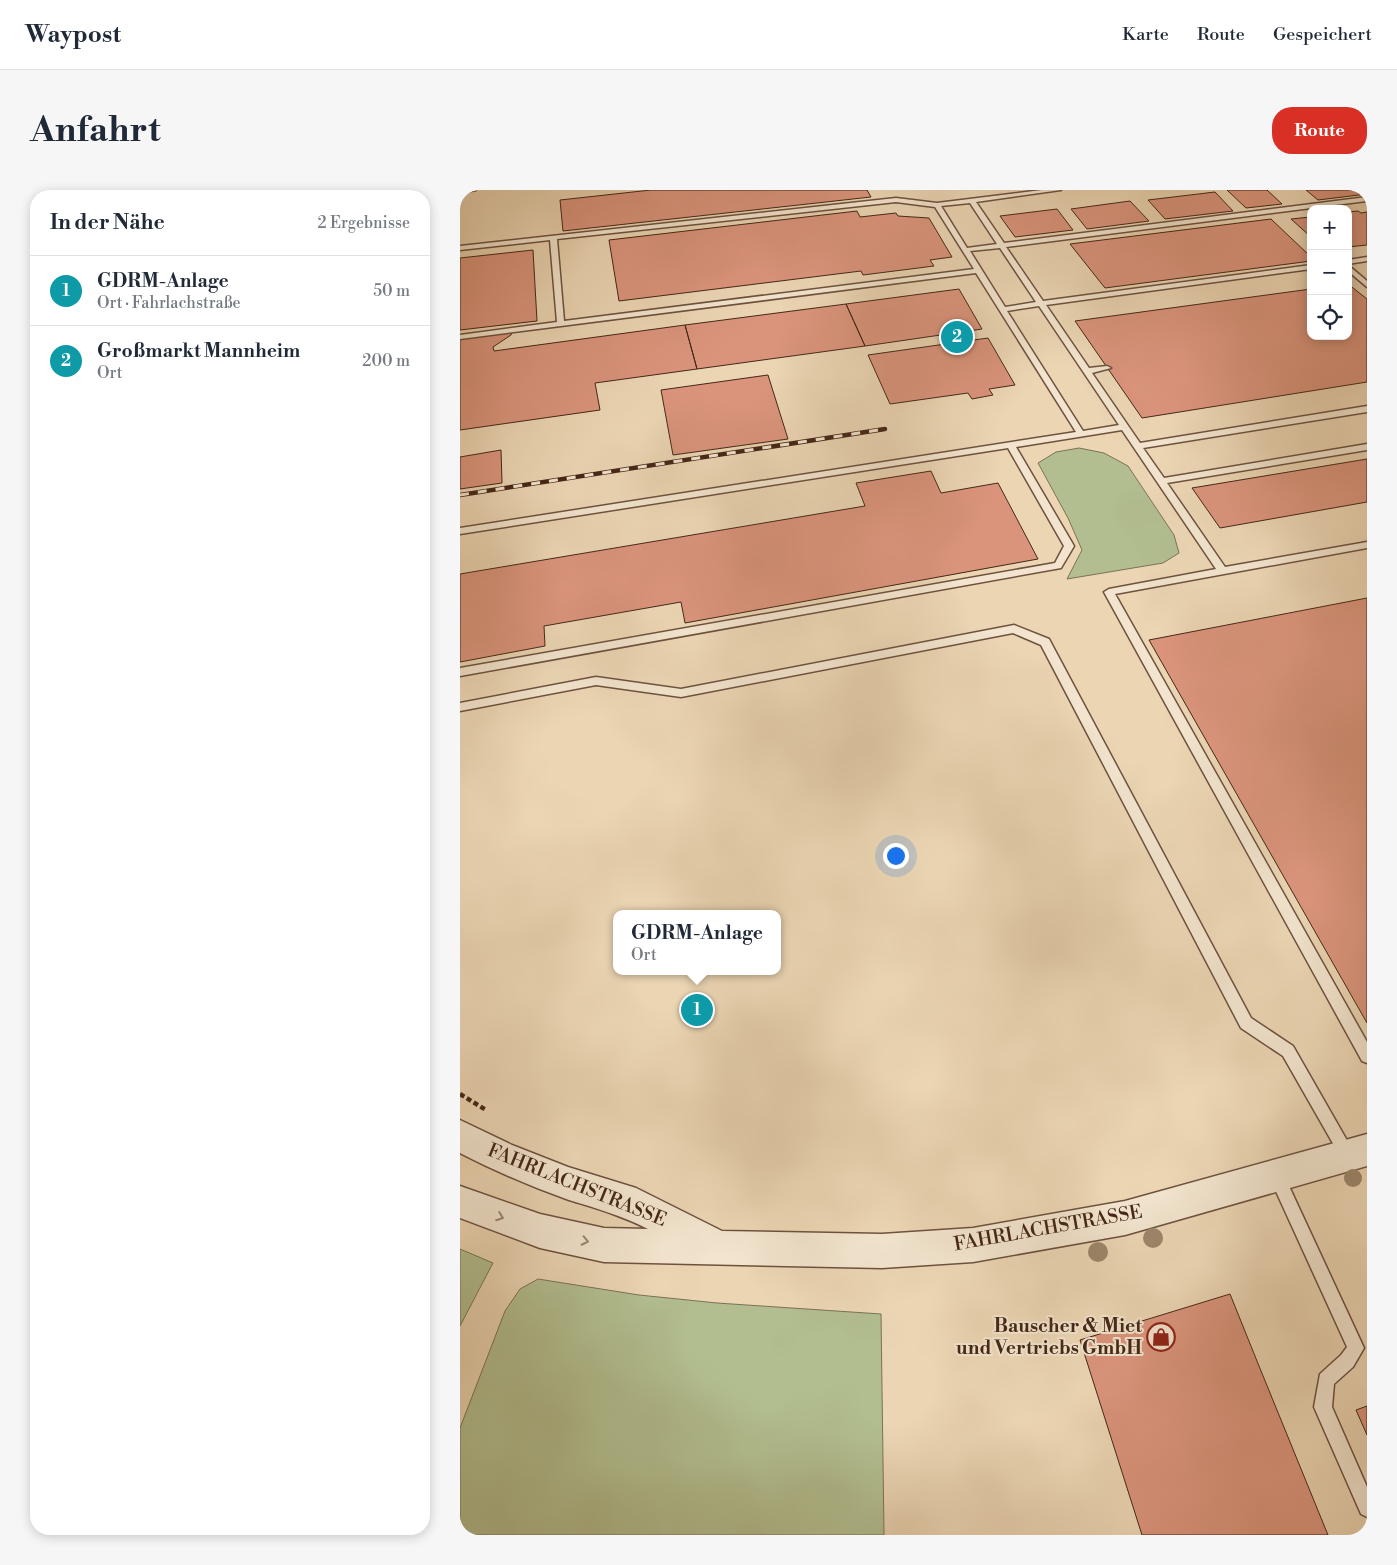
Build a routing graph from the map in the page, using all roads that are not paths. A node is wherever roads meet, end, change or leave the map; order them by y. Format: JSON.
{"nodes":[{"id":1,"x":473,"y":190,"type":"edge"},
{"id":2,"x":1058,"y":190,"type":"edge"},
{"id":3,"x":460,"y":191,"type":"edge"},
{"id":4,"x":970,"y":200,"type":"junction"},
{"id":5,"x":1367,"y":200,"type":"edge"},
{"id":6,"x":937,"y":205,"type":"junction"},
{"id":7,"x":553,"y":238,"type":"junction"},
{"id":8,"x":1001,"y":245,"type":"junction"},
{"id":9,"x":460,"y":248,"type":"edge"},
{"id":10,"x":965,"y":250,"type":"junction"},
{"id":11,"x":1367,"y":260,"type":"edge"},
{"id":12,"x":1352,"y":262,"type":"edge"},
{"id":13,"x":1307,"y":268,"type":"edge"},
{"id":14,"x":979,"y":271,"type":"junction"},
{"id":15,"x":1352,"y":271,"type":"edge"},
{"id":16,"x":1367,"y":285,"type":"edge"},
{"id":17,"x":1041,"y":303,"type":"junction"},
{"id":18,"x":1002,"y":309,"type":"junction"},
{"id":19,"x":561,"y":325,"type":"junction"},
{"id":20,"x":460,"y":337,"type":"edge"},
{"id":21,"x":1107,"y":368,"type":"dead end"},
{"id":22,"x":1086,"y":371,"type":"junction"},
{"id":23,"x":1367,"y":409,"type":"edge"},
{"id":24,"x":1125,"y":427,"type":"junction"},
{"id":25,"x":1081,"y":434,"type":"junction"},
{"id":26,"x":1011,"y":445,"type":"junction"},
{"id":27,"x":1137,"y":446,"type":"junction"},
{"id":28,"x":1367,"y":447,"type":"edge"},
{"id":29,"x":1161,"y":481,"type":"junction"},
{"id":30,"x":460,"y":532,"type":"edge"},
{"id":31,"x":1367,"y":544,"type":"edge"},
{"id":32,"x":1222,"y":571,"type":"junction"},
{"id":33,"x":460,"y":672,"type":"edge"},
{"id":34,"x":460,"y":707,"type":"edge"},
{"id":35,"x":1367,"y":1056,"type":"edge"},
{"id":36,"x":460,"y":1136,"type":"edge"},
{"id":37,"x":1357,"y":1153,"type":"edge"},
{"id":38,"x":1277,"y":1176,"type":"junction"},
{"id":39,"x":460,"y":1202,"type":"edge"},
{"id":40,"x":721,"y":1248,"type":"junction"},
{"id":41,"x":1367,"y":1508,"type":"edge"}],
"edges":[{"from":1,"to":3,"type":"lane"},
{"from":2,"to":4,"type":"lane"},
{"from":4,"to":6,"type":"lane"},
{"from":4,"to":8,"type":"lane"},
{"from":5,"to":8,"type":"lane"},
{"from":6,"to":7,"type":"lane"},
{"from":6,"to":10,"type":"lane"},
{"from":7,"to":9,"type":"lane"},
{"from":7,"to":19,"type":"lane"},
{"from":8,"to":10,"type":"lane"},
{"from":8,"to":17,"type":"lane"},
{"from":10,"to":14,"type":"lane"},
{"from":11,"to":12,"type":"lane"},
{"from":13,"to":17,"type":"lane"},
{"from":14,"to":18,"type":"lane"},
{"from":14,"to":19,"type":"lane"},
{"from":15,"to":16,"type":"lane"},
{"from":17,"to":18,"type":"lane"},
{"from":17,"to":22,"type":"lane"},
{"from":18,"to":25,"type":"lane"},
{"from":19,"to":20,"type":"lane"},
{"from":21,"to":22,"type":"lane"},
{"from":22,"to":24,"type":"lane"},
{"from":23,"to":27,"type":"lane"},
{"from":24,"to":25,"type":"lane"},
{"from":24,"to":27,"type":"lane"},
{"from":25,"to":26,"type":"lane"},
{"from":26,"to":30,"type":"lane"},
{"from":26,"to":33,"type":"lane"},
{"from":27,"to":29,"type":"lane"},
{"from":28,"to":29,"type":"lane"},
{"from":29,"to":32,"type":"lane"},
{"from":31,"to":32,"type":"lane"},
{"from":32,"to":35,"type":"lane"},
{"from":34,"to":37,"type":"lane"},
{"from":36,"to":40,"type":"street","name":"FAHRLACHSTRASSE"},
{"from":37,"to":38,"type":"street","name":"FAHRLACHSTRASSE"},
{"from":38,"to":40,"type":"street","name":"FAHRLACHSTRASSE"},
{"from":38,"to":41,"type":"lane"},
{"from":39,"to":40,"type":"street","name":"FAHRLACHSTRASSE","one_way":true}]}
